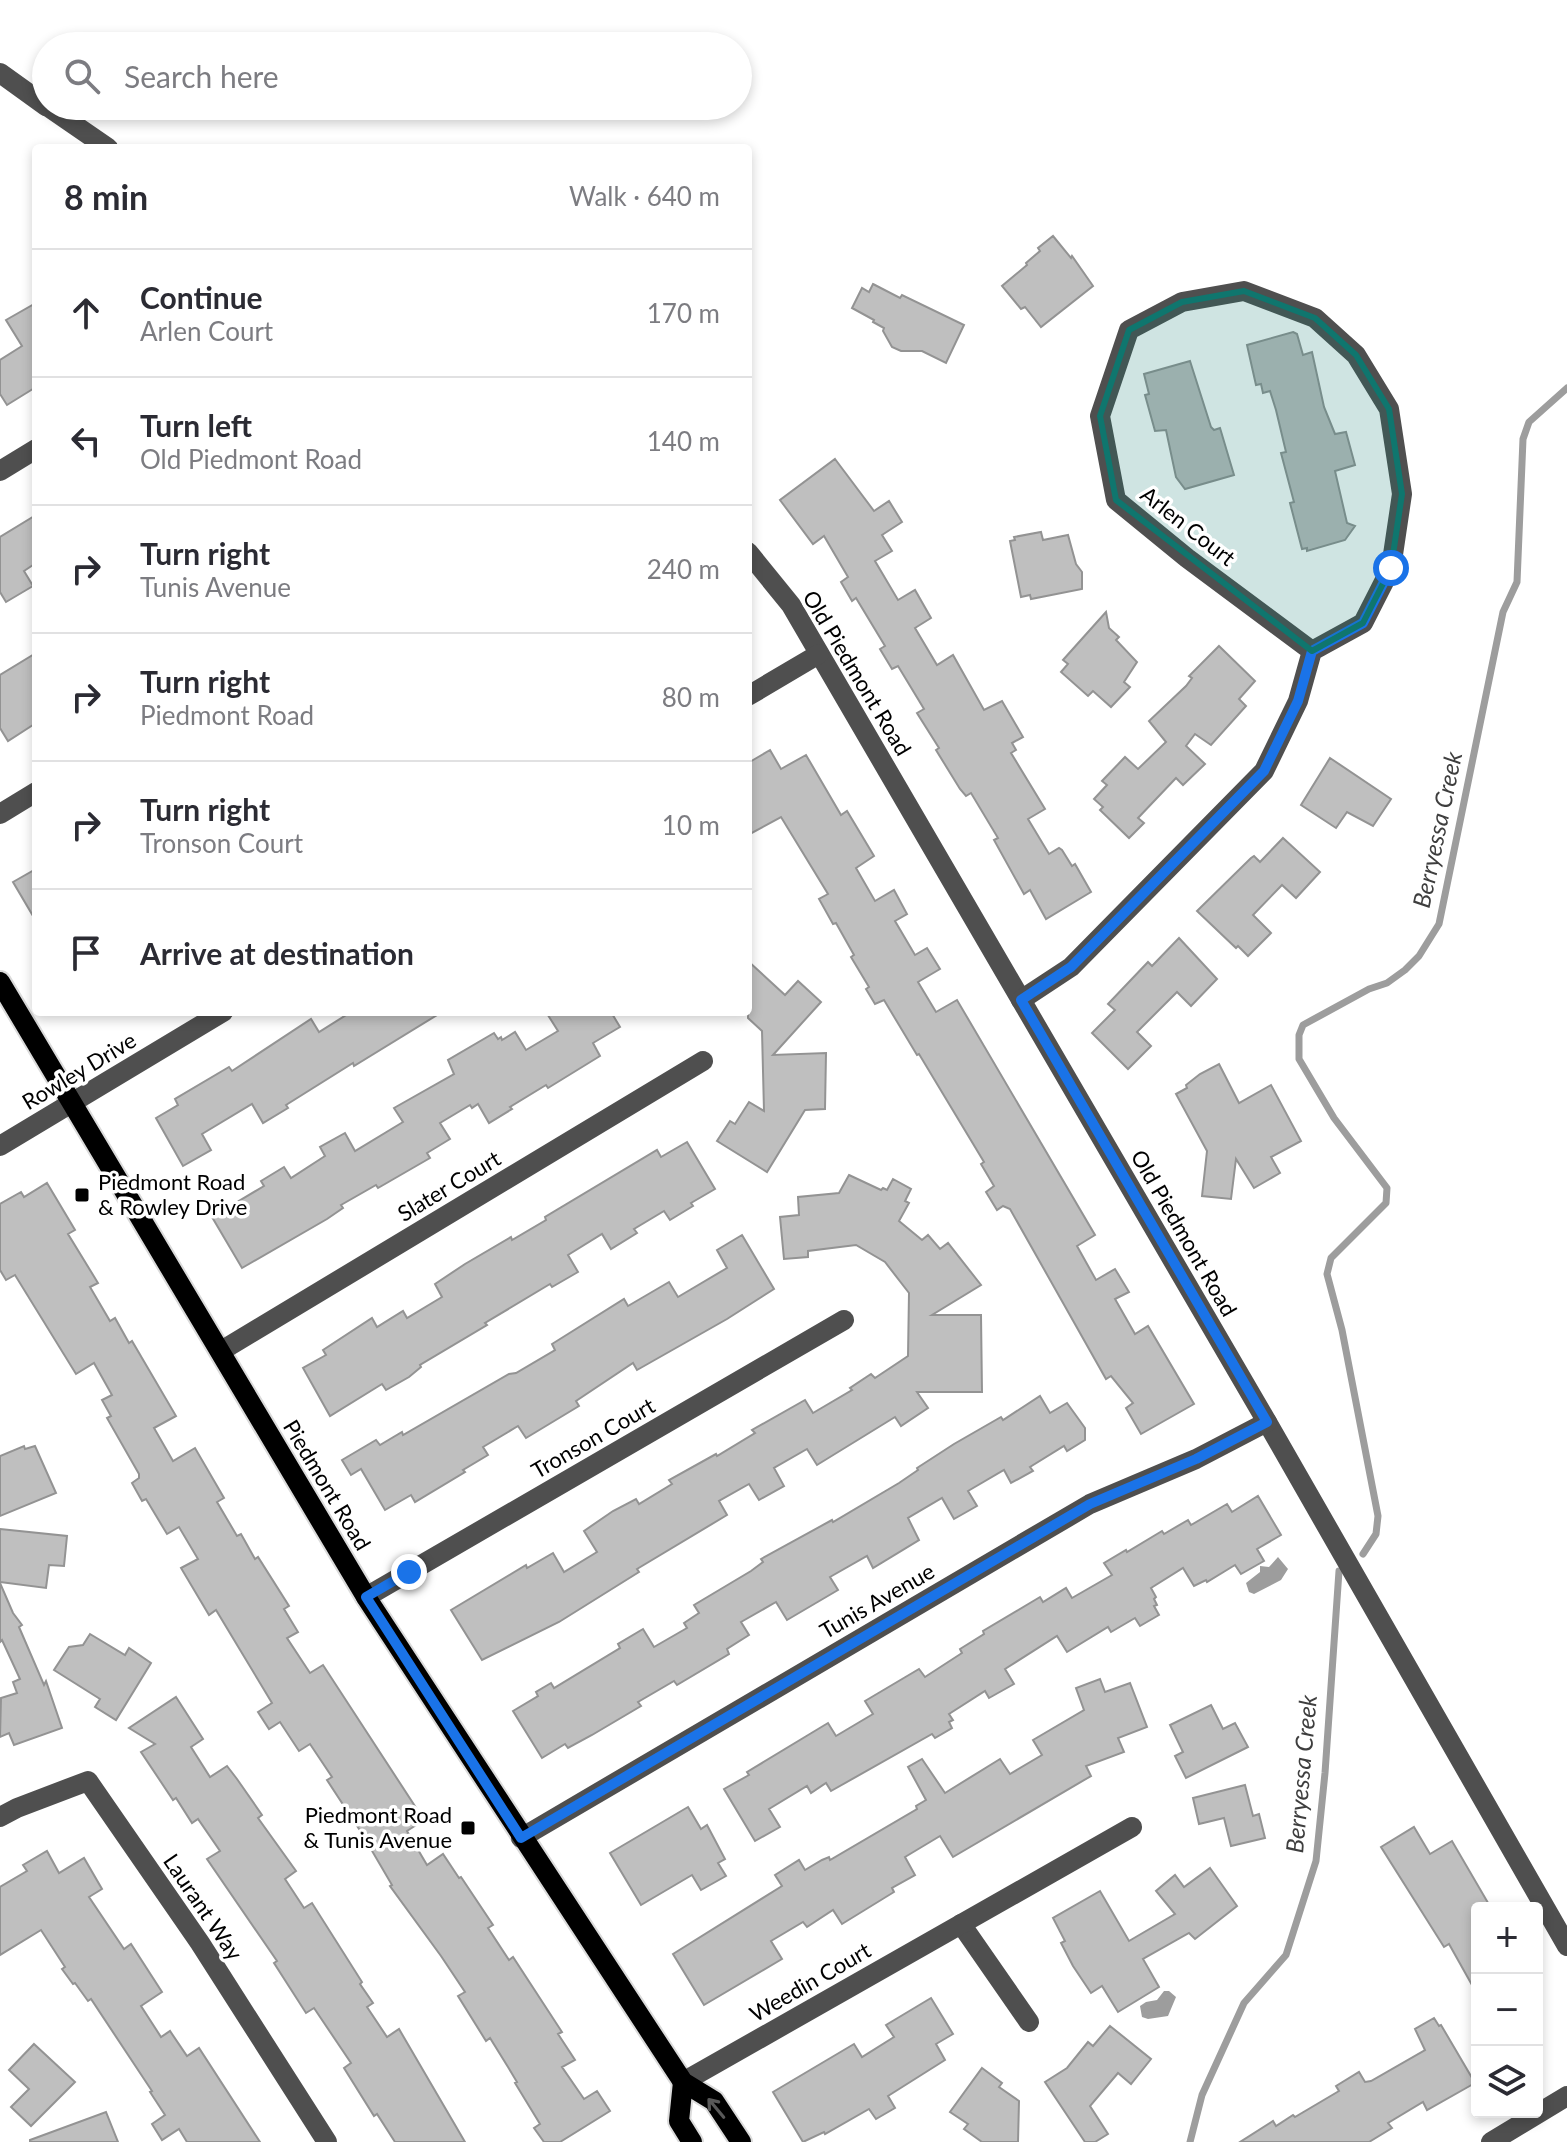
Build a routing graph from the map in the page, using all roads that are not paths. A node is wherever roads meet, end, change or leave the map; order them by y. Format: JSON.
{"nodes":[{"id":1,"x":0,"y":73,"type":"edge"},
{"id":2,"x":32,"y":96,"type":"edge"},
{"id":3,"x":67,"y":120,"type":"edge"},
{"id":4,"x":102,"y":144,"type":"edge"},
{"id":5,"x":32,"y":451,"type":"edge"},
{"id":6,"x":0,"y":471,"type":"edge"},
{"id":7,"x":752,"y":557,"type":"edge"},
{"id":8,"x":1312,"y":651,"type":"junction"},
{"id":9,"x":819,"y":654,"type":"junction"},
{"id":10,"x":752,"y":694,"type":"edge"},
{"id":11,"x":32,"y":794,"type":"edge"},
{"id":12,"x":0,"y":814,"type":"edge"},
{"id":13,"x":0,"y":982,"type":"edge"},
{"id":14,"x":1021,"y":1000,"type":"junction"},
{"id":15,"x":216,"y":1016,"type":"edge"},
{"id":16,"x":703,"y":1061,"type":"dead end"},
{"id":17,"x":73,"y":1103,"type":"junction"},
{"id":18,"x":0,"y":1146,"type":"edge"},
{"id":19,"x":844,"y":1320,"type":"dead end"},
{"id":20,"x":221,"y":1351,"type":"junction"},
{"id":21,"x":1267,"y":1422,"type":"junction"},
{"id":22,"x":366,"y":1597,"type":"junction"},
{"id":23,"x":0,"y":1817,"type":"edge"},
{"id":24,"x":1132,"y":1827,"type":"dead end"},
{"id":25,"x":521,"y":1838,"type":"junction"},
{"id":26,"x":961,"y":1924,"type":"junction"},
{"id":27,"x":1567,"y":1946,"type":"edge"},
{"id":28,"x":1029,"y":2022,"type":"dead end"},
{"id":29,"x":683,"y":2082,"type":"junction"},
{"id":30,"x":1567,"y":2096,"type":"edge"},
{"id":31,"x":327,"y":2142,"type":"edge"},
{"id":32,"x":692,"y":2142,"type":"edge"},
{"id":33,"x":741,"y":2142,"type":"edge"},
{"id":34,"x":1491,"y":2142,"type":"edge"}],
"edges":[{"from":1,"to":2,"type":"street"},
{"from":3,"to":4,"type":"street"},
{"from":5,"to":6,"type":"street"},
{"from":7,"to":9,"type":"street","name":"Old Piedmont Road"},
{"from":8,"to":8,"type":"street","name":"Arlen Court"},
{"from":8,"to":14,"type":"street"},
{"from":9,"to":10,"type":"street"},
{"from":9,"to":14,"type":"street","name":"Old Piedmont Road"},
{"from":11,"to":12,"type":"street"},
{"from":13,"to":17,"type":"main road","name":"Piedmont Road"},
{"from":14,"to":21,"type":"street","name":"Old Piedmont Road"},
{"from":15,"to":17,"type":"street","name":"Rowley Drive"},
{"from":16,"to":20,"type":"street","name":"Slater Court"},
{"from":17,"to":18,"type":"street","name":"Rowley Drive"},
{"from":17,"to":20,"type":"main road","name":"Piedmont Road"},
{"from":19,"to":22,"type":"street","name":"Tronson Court"},
{"from":20,"to":22,"type":"main road","name":"Piedmont Road"},
{"from":21,"to":25,"type":"street","name":"Tunis Avenue"},
{"from":21,"to":27,"type":"street","name":"Old Piedmont Road"},
{"from":22,"to":25,"type":"main road","name":"Piedmont Road"},
{"from":23,"to":31,"type":"street","name":"Laurant Way"},
{"from":24,"to":26,"type":"street","name":"Weedin Court"},
{"from":25,"to":29,"type":"main road","name":"Piedmont Road"},
{"from":26,"to":28,"type":"street"},
{"from":26,"to":29,"type":"street","name":"Weedin Court"},
{"from":29,"to":32,"type":"main road"},
{"from":33,"to":29,"type":"main road","name":"Piedmont Road","one_way":true},
{"from":30,"to":34,"type":"street"}]}
